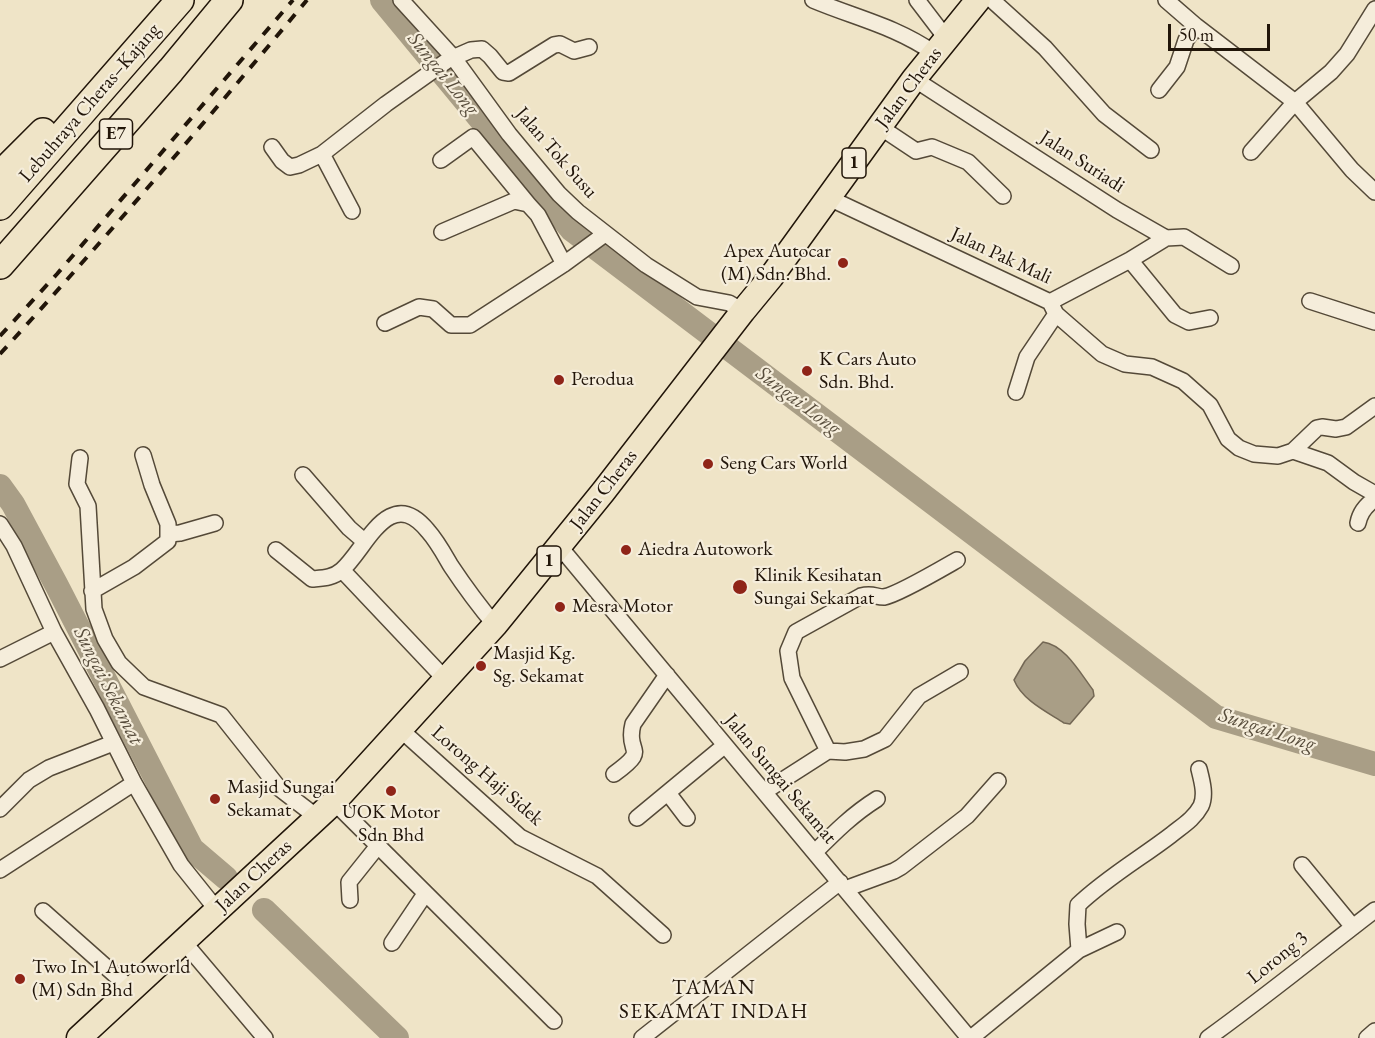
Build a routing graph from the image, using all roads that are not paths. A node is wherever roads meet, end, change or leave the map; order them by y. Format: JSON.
{"nodes":[{"id":1,"x":180,"y":0,"type":"edge"},
{"id":2,"x":228,"y":0,"type":"edge"},
{"id":3,"x":401,"y":0,"type":"edge"},
{"id":4,"x":813,"y":0,"type":"edge"},
{"id":5,"x":917,"y":0,"type":"edge"},
{"id":6,"x":978,"y":0,"type":"edge"},
{"id":7,"x":992,"y":0,"type":"edge"},
{"id":8,"x":1166,"y":0,"type":"edge"},
{"id":9,"x":1375,"y":9,"type":"edge"},
{"id":10,"x":1196,"y":26,"type":"junction"},
{"id":11,"x":940,"y":46,"type":"junction"},
{"id":12,"x":588,"y":47,"type":"dead end"},
{"id":13,"x":451,"y":58,"type":"junction"},
{"id":14,"x":126,"y":62,"type":"junction"},
{"id":15,"x":914,"y":79,"type":"junction"},
{"id":16,"x":1158,"y":90,"type":"dead end"},
{"id":17,"x":1295,"y":102,"type":"junction"},
{"id":18,"x":880,"y":127,"type":"junction"},
{"id":19,"x":272,"y":147,"type":"dead end"},
{"id":20,"x":1150,"y":150,"type":"dead end"},
{"id":21,"x":1251,"y":152,"type":"dead end"},
{"id":22,"x":322,"y":154,"type":"junction"},
{"id":23,"x":441,"y":160,"type":"dead end"},
{"id":24,"x":0,"y":175,"type":"edge"},
{"id":25,"x":1375,"y":192,"type":"edge"},
{"id":26,"x":1003,"y":196,"type":"dead end"},
{"id":27,"x":829,"y":198,"type":"junction"},
{"id":28,"x":528,"y":204,"type":"junction"},
{"id":29,"x":0,"y":207,"type":"edge"},
{"id":30,"x":352,"y":211,"type":"dead end"},
{"id":31,"x":442,"y":232,"type":"dead end"},
{"id":32,"x":602,"y":236,"type":"junction"},
{"id":33,"x":1166,"y":238,"type":"junction"},
{"id":34,"x":1130,"y":261,"type":"junction"},
{"id":35,"x":566,"y":262,"type":"junction"},
{"id":36,"x":0,"y":265,"type":"edge"},
{"id":37,"x":1231,"y":267,"type":"dead end"},
{"id":38,"x":1310,"y":301,"type":"dead end"},
{"id":39,"x":1053,"y":308,"type":"junction"},
{"id":40,"x":1210,"y":318,"type":"dead end"},
{"id":41,"x":737,"y":319,"type":"junction"},
{"id":42,"x":1375,"y":322,"type":"edge"},
{"id":43,"x":385,"y":323,"type":"dead end"},
{"id":44,"x":1016,"y":392,"type":"dead end"},
{"id":45,"x":1375,"y":406,"type":"edge"},
{"id":46,"x":1293,"y":451,"type":"junction"},
{"id":47,"x":143,"y":455,"type":"dead end"},
{"id":48,"x":80,"y":458,"type":"dead end"},
{"id":49,"x":303,"y":475,"type":"dead end"},
{"id":50,"x":1375,"y":494,"type":"edge"},
{"id":51,"x":1375,"y":499,"type":"edge"},
{"id":52,"x":215,"y":523,"type":"dead end"},
{"id":53,"x":1358,"y":523,"type":"dead end"},
{"id":54,"x":1,"y":529,"type":"edge"},
{"id":55,"x":169,"y":534,"type":"junction"},
{"id":56,"x":364,"y":541,"type":"junction"},
{"id":57,"x":560,"y":547,"type":"junction"},
{"id":58,"x":276,"y":550,"type":"dead end"},
{"id":59,"x":957,"y":561,"type":"dead end"},
{"id":60,"x":342,"y":570,"type":"junction"},
{"id":61,"x":92,"y":591,"type":"junction"},
{"id":62,"x":495,"y":626,"type":"junction"},
{"id":63,"x":54,"y":632,"type":"junction"},
{"id":64,"x":0,"y":660,"type":"edge"},
{"id":65,"x":960,"y":672,"type":"dead end"},
{"id":66,"x":667,"y":675,"type":"junction"},
{"id":67,"x":446,"y":680,"type":"junction"},
{"id":68,"x":401,"y":730,"type":"junction"},
{"id":69,"x":113,"y":743,"type":"junction"},
{"id":70,"x":724,"y":746,"type":"junction"},
{"id":71,"x":828,"y":751,"type":"junction"},
{"id":72,"x":1199,"y":769,"type":"dead end"},
{"id":73,"x":614,"y":774,"type":"dead end"},
{"id":74,"x":998,"y":782,"type":"dead end"},
{"id":75,"x":134,"y":783,"type":"junction"},
{"id":76,"x":764,"y":792,"type":"junction"},
{"id":77,"x":668,"y":793,"type":"junction"},
{"id":78,"x":877,"y":799,"type":"dead end"},
{"id":79,"x":0,"y":809,"type":"edge"},
{"id":80,"x":326,"y":810,"type":"junction"},
{"id":81,"x":637,"y":818,"type":"dead end"},
{"id":82,"x":687,"y":818,"type":"dead end"},
{"id":83,"x":378,"y":847,"type":"junction"},
{"id":84,"x":815,"y":852,"type":"junction"},
{"id":85,"x":1302,"y":866,"type":"dead end"},
{"id":86,"x":0,"y":870,"type":"edge"},
{"id":87,"x":842,"y":885,"type":"junction"},
{"id":88,"x":425,"y":894,"type":"junction"},
{"id":89,"x":350,"y":900,"type":"dead end"},
{"id":90,"x":43,"y":910,"type":"dead end"},
{"id":91,"x":217,"y":910,"type":"junction"},
{"id":92,"x":1375,"y":910,"type":"edge"},
{"id":93,"x":1353,"y":927,"type":"junction"},
{"id":94,"x":1117,"y":932,"type":"dead end"},
{"id":95,"x":663,"y":935,"type":"dead end"},
{"id":96,"x":183,"y":942,"type":"junction"},
{"id":97,"x":392,"y":943,"type":"dead end"},
{"id":98,"x":1079,"y":950,"type":"junction"},
{"id":99,"x":132,"y":990,"type":"junction"},
{"id":100,"x":554,"y":1021,"type":"dead end"},
{"id":101,"x":1375,"y":1031,"type":"edge"},
{"id":102,"x":80,"y":1038,"type":"edge"},
{"id":103,"x":265,"y":1038,"type":"edge"},
{"id":104,"x":642,"y":1038,"type":"edge"},
{"id":105,"x":970,"y":1038,"type":"edge"},
{"id":106,"x":1208,"y":1038,"type":"edge"},
{"id":107,"x":1367,"y":1038,"type":"edge"}],
"edges":[{"from":1,"to":14,"type":"highway","name":"Lebuhraya Cheras–Kajang","number":"E7"},
{"from":2,"to":36,"type":"highway","name":"Lebuhraya Cheras–Kajang","number":"E7"},
{"from":3,"to":13,"type":"street","name":"Jalan Tok Susu"},
{"from":4,"to":11,"type":"street"},
{"from":5,"to":11,"type":"street"},
{"from":6,"to":11,"type":"main road","name":"Jalan Cheras","number":"1"},
{"from":7,"to":20,"type":"street"},
{"from":8,"to":10,"type":"street"},
{"from":9,"to":17,"type":"street"},
{"from":10,"to":16,"type":"street"},
{"from":10,"to":17,"type":"street"},
{"from":11,"to":15,"type":"main road","name":"Jalan Cheras","number":"1"},
{"from":12,"to":13,"type":"street"},
{"from":13,"to":22,"type":"street"},
{"from":13,"to":32,"type":"street","name":"Jalan Tok Susu"},
{"from":14,"to":24,"type":"highway"},
{"from":14,"to":29,"type":"highway","name":"Lebuhraya Cheras–Kajang","number":"E7"},
{"from":15,"to":18,"type":"main road","name":"Jalan Cheras","number":"1"},
{"from":15,"to":33,"type":"street","name":"Jalan Suriadi"},
{"from":17,"to":21,"type":"street"},
{"from":17,"to":25,"type":"street"},
{"from":18,"to":26,"type":"street"},
{"from":18,"to":27,"type":"main road","name":"Jalan Cheras","number":"1"},
{"from":19,"to":22,"type":"street"},
{"from":22,"to":30,"type":"street"},
{"from":23,"to":28,"type":"street"},
{"from":27,"to":39,"type":"street","name":"Jalan Pak Mali"},
{"from":27,"to":41,"type":"main road","name":"Jalan Cheras","number":"1"},
{"from":28,"to":31,"type":"street"},
{"from":28,"to":35,"type":"street"},
{"from":32,"to":35,"type":"street"},
{"from":32,"to":41,"type":"street","name":"Jalan Tok Susu"},
{"from":33,"to":34,"type":"street"},
{"from":33,"to":37,"type":"street","name":"Jalan Suriadi"},
{"from":34,"to":39,"type":"street"},
{"from":34,"to":40,"type":"street"},
{"from":35,"to":43,"type":"street"},
{"from":38,"to":42,"type":"street"},
{"from":39,"to":44,"type":"street"},
{"from":39,"to":46,"type":"street","name":"Jalan Pak Mali"},
{"from":41,"to":57,"type":"main road","name":"Jalan Cheras","number":"1"},
{"from":45,"to":46,"type":"street"},
{"from":46,"to":50,"type":"street"},
{"from":47,"to":55,"type":"street"},
{"from":48,"to":61,"type":"street"},
{"from":49,"to":56,"type":"street"},
{"from":51,"to":53,"type":"street"},
{"from":52,"to":55,"type":"street"},
{"from":54,"to":63,"type":"street"},
{"from":55,"to":61,"type":"street"},
{"from":56,"to":60,"type":"street"},
{"from":56,"to":62,"type":"street"},
{"from":57,"to":62,"type":"main road","name":"Jalan Cheras","number":"1"},
{"from":57,"to":66,"type":"street","name":"Jalan Sungai Sekamat"},
{"from":58,"to":60,"type":"street"},
{"from":59,"to":71,"type":"street"},
{"from":60,"to":67,"type":"street"},
{"from":61,"to":80,"type":"street"},
{"from":62,"to":67,"type":"main road","name":"Jalan Cheras","number":"1"},
{"from":63,"to":64,"type":"street"},
{"from":63,"to":69,"type":"street"},
{"from":65,"to":71,"type":"street"},
{"from":66,"to":70,"type":"street","name":"Jalan Sungai Sekamat"},
{"from":66,"to":73,"type":"street"},
{"from":67,"to":68,"type":"main road","name":"Jalan Cheras","number":"1"},
{"from":68,"to":80,"type":"main road","name":"Jalan Cheras","number":"1"},
{"from":68,"to":95,"type":"street","name":"Lorong Haji Sidek"},
{"from":69,"to":75,"type":"street"},
{"from":69,"to":79,"type":"street"},
{"from":70,"to":76,"type":"street","name":"Jalan Sungai Sekamat"},
{"from":70,"to":77,"type":"street"},
{"from":71,"to":76,"type":"street"},
{"from":72,"to":98,"type":"street"},
{"from":74,"to":87,"type":"street"},
{"from":75,"to":86,"type":"street"},
{"from":75,"to":91,"type":"street"},
{"from":76,"to":84,"type":"street","name":"Jalan Sungai Sekamat"},
{"from":77,"to":81,"type":"street"},
{"from":77,"to":82,"type":"street"},
{"from":78,"to":84,"type":"street"},
{"from":80,"to":83,"type":"street"},
{"from":80,"to":91,"type":"main road","name":"Jalan Cheras","number":"1"},
{"from":83,"to":88,"type":"street"},
{"from":83,"to":89,"type":"street"},
{"from":84,"to":87,"type":"street","name":"Jalan Sungai Sekamat"},
{"from":85,"to":93,"type":"street"},
{"from":87,"to":104,"type":"street"},
{"from":87,"to":105,"type":"street","name":"Jalan Sungai Sekamat"},
{"from":88,"to":97,"type":"street"},
{"from":88,"to":100,"type":"street"},
{"from":90,"to":99,"type":"street"},
{"from":91,"to":96,"type":"main road","name":"Jalan Cheras","number":"1"},
{"from":92,"to":93,"type":"street","name":"Lorong 3"},
{"from":93,"to":106,"type":"street","name":"Lorong 3"},
{"from":94,"to":98,"type":"street"},
{"from":96,"to":99,"type":"main road","name":"Jalan Cheras","number":"1"},
{"from":96,"to":103,"type":"street"},
{"from":98,"to":105,"type":"street"},
{"from":99,"to":102,"type":"main road","name":"Jalan Cheras","number":"1"},
{"from":101,"to":107,"type":"street"}]}
